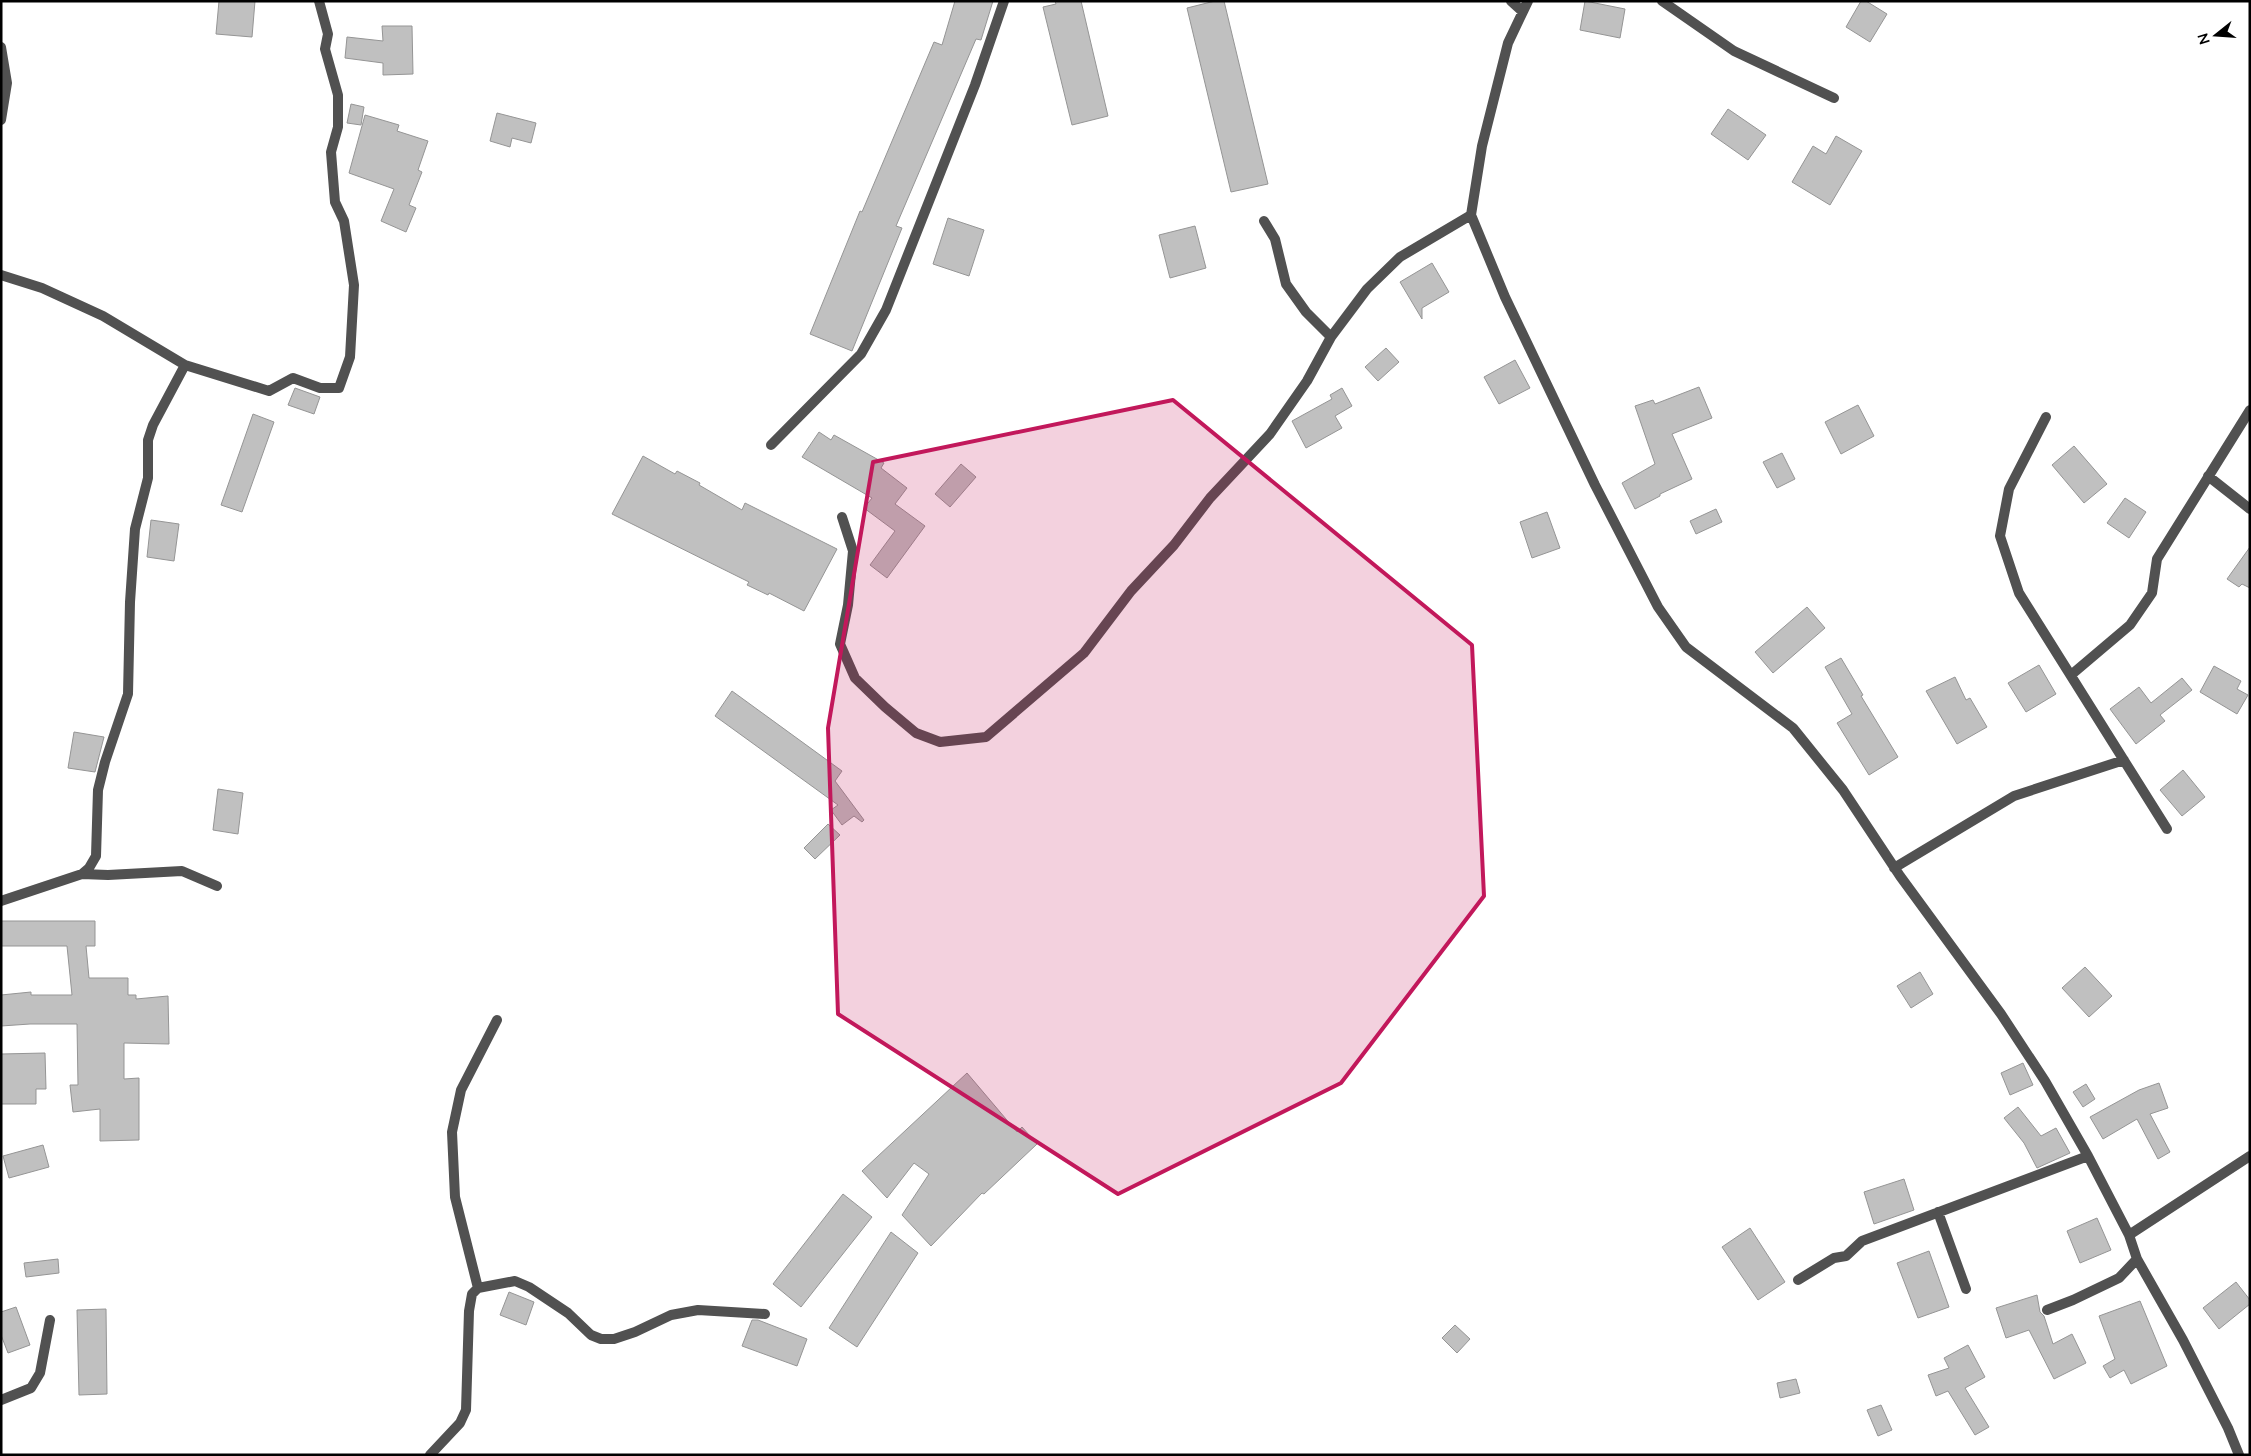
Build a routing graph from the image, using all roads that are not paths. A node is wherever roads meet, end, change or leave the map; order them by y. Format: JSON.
{"nodes":[{"id":1,"x":319,"y":1,"type":"edge"},
{"id":2,"x":1004,"y":1,"type":"edge"},
{"id":3,"x":1511,"y":1,"type":"edge"},
{"id":4,"x":1528,"y":1,"type":"edge"},
{"id":5,"x":1662,"y":1,"type":"edge"},
{"id":6,"x":1522,"y":11,"type":"junction"},
{"id":7,"x":1,"y":47,"type":"edge"},
{"id":8,"x":1834,"y":98,"type":"dead end"},
{"id":9,"x":1,"y":120,"type":"edge"},
{"id":10,"x":1471,"y":215,"type":"junction"},
{"id":11,"x":1264,"y":221,"type":"dead end"},
{"id":12,"x":1,"y":275,"type":"edge"},
{"id":13,"x":1331,"y":337,"type":"junction"},
{"id":14,"x":185,"y":365,"type":"junction"},
{"id":15,"x":2250,"y":410,"type":"edge"},
{"id":16,"x":2046,"y":417,"type":"dead end"},
{"id":17,"x":771,"y":445,"type":"dead end"},
{"id":18,"x":2208,"y":476,"type":"junction"},
{"id":19,"x":2250,"y":509,"type":"edge"},
{"id":20,"x":842,"y":517,"type":"dead end"},
{"id":21,"x":2071,"y":675,"type":"junction"},
{"id":22,"x":2124,"y":760,"type":"junction"},
{"id":23,"x":2167,"y":829,"type":"dead end"},
{"id":24,"x":1894,"y":868,"type":"junction"},
{"id":25,"x":82,"y":874,"type":"junction"},
{"id":26,"x":217,"y":886,"type":"dead end"},
{"id":27,"x":1,"y":901,"type":"edge"},
{"id":28,"x":497,"y":1020,"type":"dead end"},
{"id":29,"x":2088,"y":1156,"type":"junction"},
{"id":30,"x":2250,"y":1156,"type":"edge"},
{"id":31,"x":1938,"y":1212,"type":"junction"},
{"id":32,"x":2129,"y":1235,"type":"junction"},
{"id":33,"x":2137,"y":1260,"type":"junction"},
{"id":34,"x":1798,"y":1280,"type":"dead end"},
{"id":35,"x":478,"y":1288,"type":"junction"},
{"id":36,"x":1966,"y":1288,"type":"dead end"},
{"id":37,"x":2047,"y":1310,"type":"dead end"},
{"id":38,"x":765,"y":1314,"type":"dead end"},
{"id":39,"x":50,"y":1320,"type":"dead end"},
{"id":40,"x":1,"y":1400,"type":"edge"},
{"id":41,"x":430,"y":1455,"type":"edge"},
{"id":42,"x":2239,"y":1455,"type":"edge"}],
"edges":[{"from":1,"to":14,"type":"street"},
{"from":2,"to":17,"type":"street"},
{"from":3,"to":6,"type":"street"},
{"from":4,"to":6,"type":"street"},
{"from":5,"to":8,"type":"street"},
{"from":6,"to":10,"type":"street"},
{"from":7,"to":9,"type":"street"},
{"from":10,"to":13,"type":"street"},
{"from":10,"to":24,"type":"street"},
{"from":11,"to":13,"type":"street"},
{"from":12,"to":14,"type":"street"},
{"from":13,"to":20,"type":"street"},
{"from":14,"to":25,"type":"street"},
{"from":15,"to":18,"type":"street"},
{"from":16,"to":21,"type":"street"},
{"from":18,"to":19,"type":"street"},
{"from":18,"to":21,"type":"street"},
{"from":21,"to":22,"type":"street"},
{"from":22,"to":23,"type":"street"},
{"from":22,"to":24,"type":"street"},
{"from":24,"to":29,"type":"street"},
{"from":25,"to":26,"type":"street"},
{"from":25,"to":27,"type":"street"},
{"from":28,"to":35,"type":"street"},
{"from":29,"to":31,"type":"street"},
{"from":29,"to":32,"type":"street"},
{"from":30,"to":32,"type":"street"},
{"from":31,"to":34,"type":"street"},
{"from":31,"to":36,"type":"street"},
{"from":32,"to":33,"type":"street"},
{"from":33,"to":37,"type":"street"},
{"from":33,"to":42,"type":"street"},
{"from":35,"to":38,"type":"street"},
{"from":35,"to":41,"type":"street"},
{"from":39,"to":40,"type":"street"}]}
